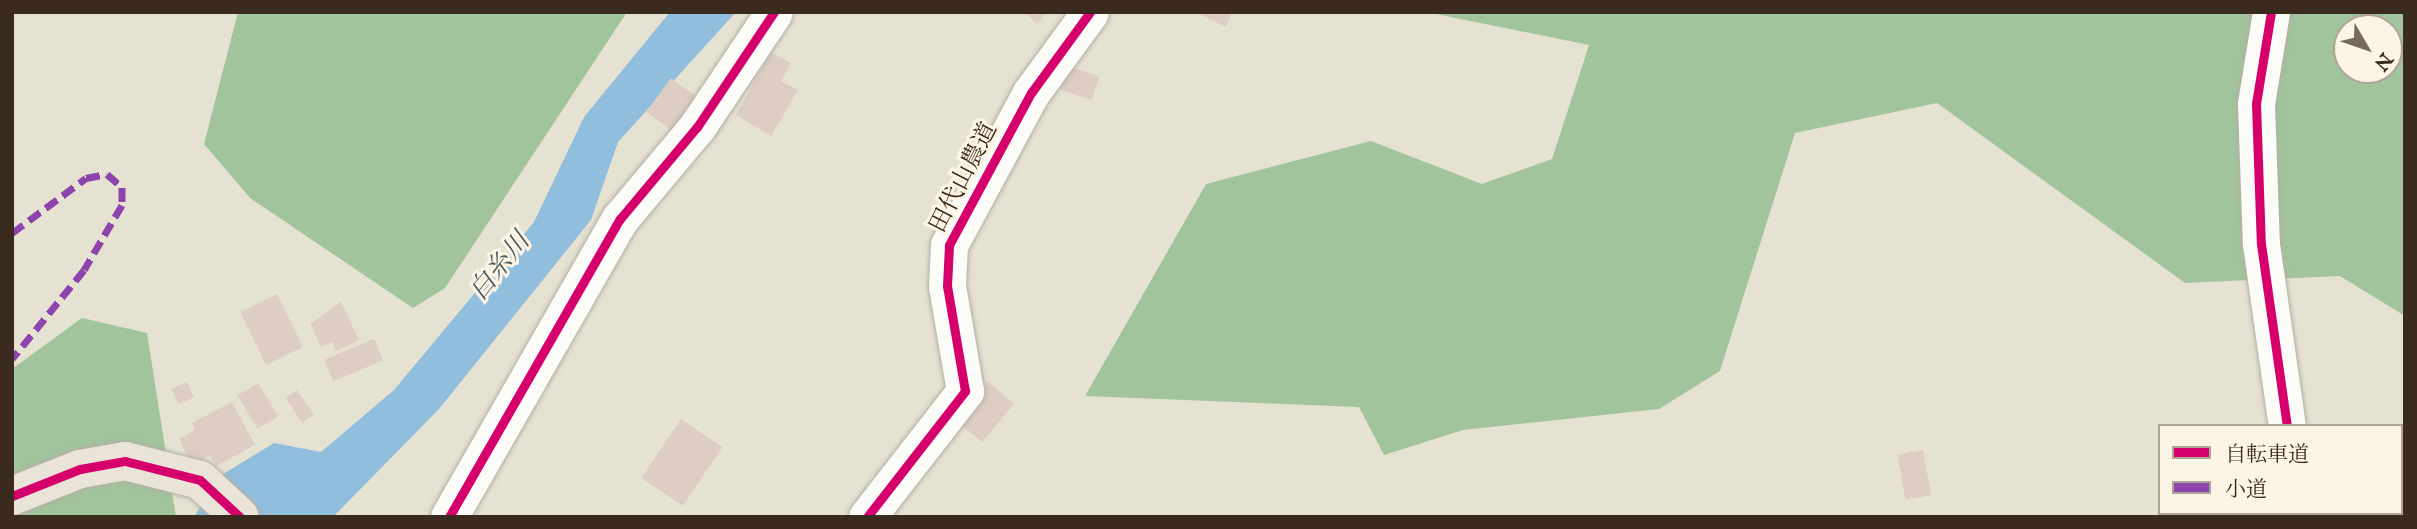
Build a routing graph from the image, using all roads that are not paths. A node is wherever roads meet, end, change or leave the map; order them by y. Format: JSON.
{"nodes":[{"id":1,"x":774,"y":12,"type":"edge"},
{"id":2,"x":1090,"y":12,"type":"edge"},
{"id":3,"x":2271,"y":12,"type":"edge"},
{"id":4,"x":2287,"y":424,"type":"edge"},
{"id":5,"x":12,"y":496,"type":"edge"},
{"id":6,"x":240,"y":517,"type":"edge"},
{"id":7,"x":449,"y":517,"type":"edge"},
{"id":8,"x":867,"y":517,"type":"edge"}],
"edges":[{"from":1,"to":7,"type":"street"},
{"from":2,"to":8,"type":"street","name":"田代山農道"},
{"from":3,"to":4,"type":"street"},
{"from":5,"to":6,"type":"main road"}]}
